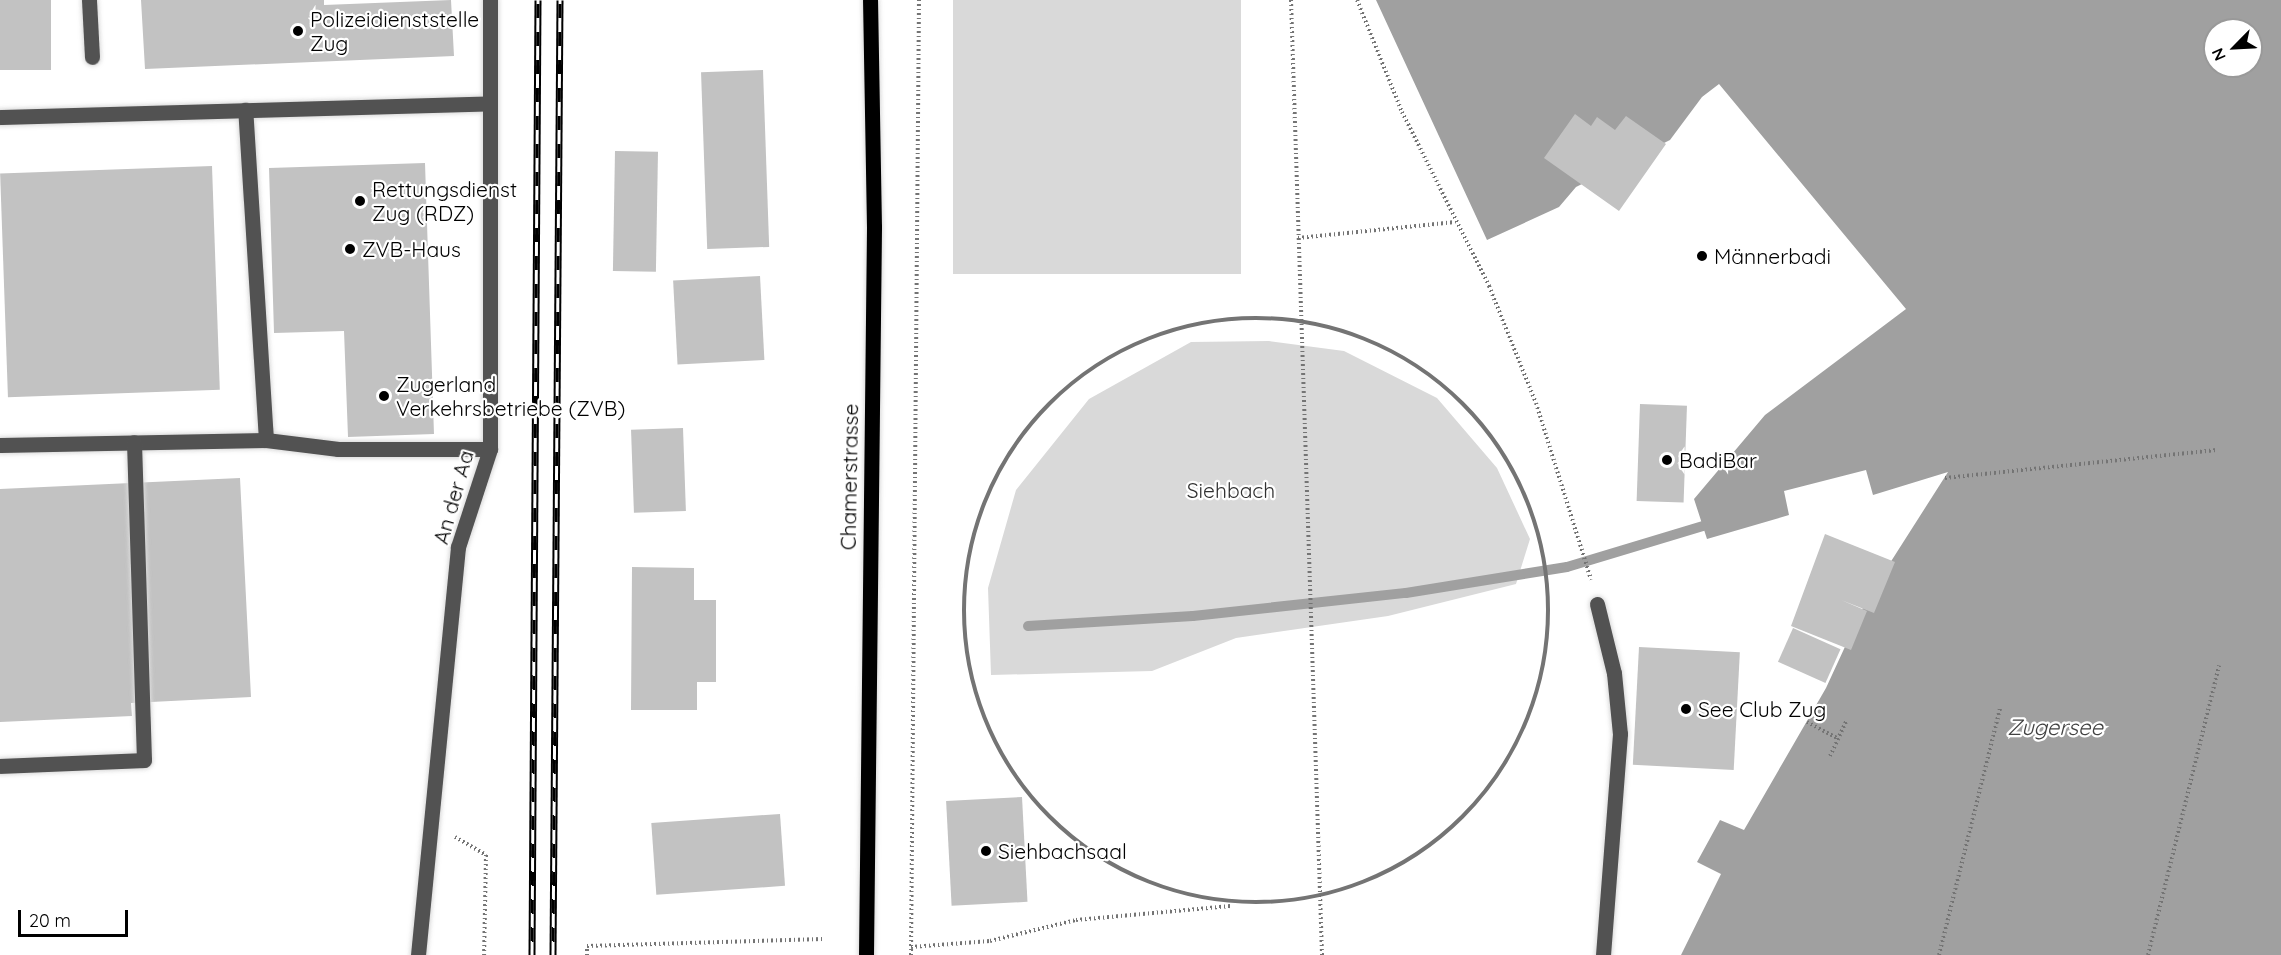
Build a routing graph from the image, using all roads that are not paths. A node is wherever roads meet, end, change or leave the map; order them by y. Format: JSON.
{"nodes":[{"id":1,"x":89,"y":0,"type":"edge"},
{"id":2,"x":490,"y":0,"type":"edge"},
{"id":3,"x":870,"y":0,"type":"edge"},
{"id":4,"x":92,"y":57,"type":"dead end"},
{"id":5,"x":488,"y":103,"type":"junction"},
{"id":6,"x":245,"y":110,"type":"junction"},
{"id":7,"x":0,"y":117,"type":"edge"},
{"id":8,"x":266,"y":440,"type":"junction"},
{"id":9,"x":134,"y":442,"type":"junction"},
{"id":10,"x":0,"y":445,"type":"edge"},
{"id":11,"x":490,"y":449,"type":"junction"},
{"id":12,"x":1597,"y":604,"type":"road end"},
{"id":13,"x":0,"y":766,"type":"edge"},
{"id":14,"x":418,"y":955,"type":"edge"},
{"id":15,"x":867,"y":955,"type":"edge"},
{"id":16,"x":1603,"y":955,"type":"edge"}],
"edges":[{"from":1,"to":4,"type":"street"},
{"from":2,"to":5,"type":"street","name":"An der Aa"},
{"from":3,"to":15,"type":"main road","name":"Chamerstrasse"},
{"from":5,"to":6,"type":"street"},
{"from":5,"to":11,"type":"street","name":"An der Aa"},
{"from":6,"to":7,"type":"street"},
{"from":6,"to":8,"type":"street"},
{"from":8,"to":9,"type":"street"},
{"from":8,"to":11,"type":"street"},
{"from":9,"to":10,"type":"street"},
{"from":9,"to":13,"type":"street"},
{"from":11,"to":14,"type":"street","name":"An der Aa"},
{"from":12,"to":16,"type":"street"}]}
